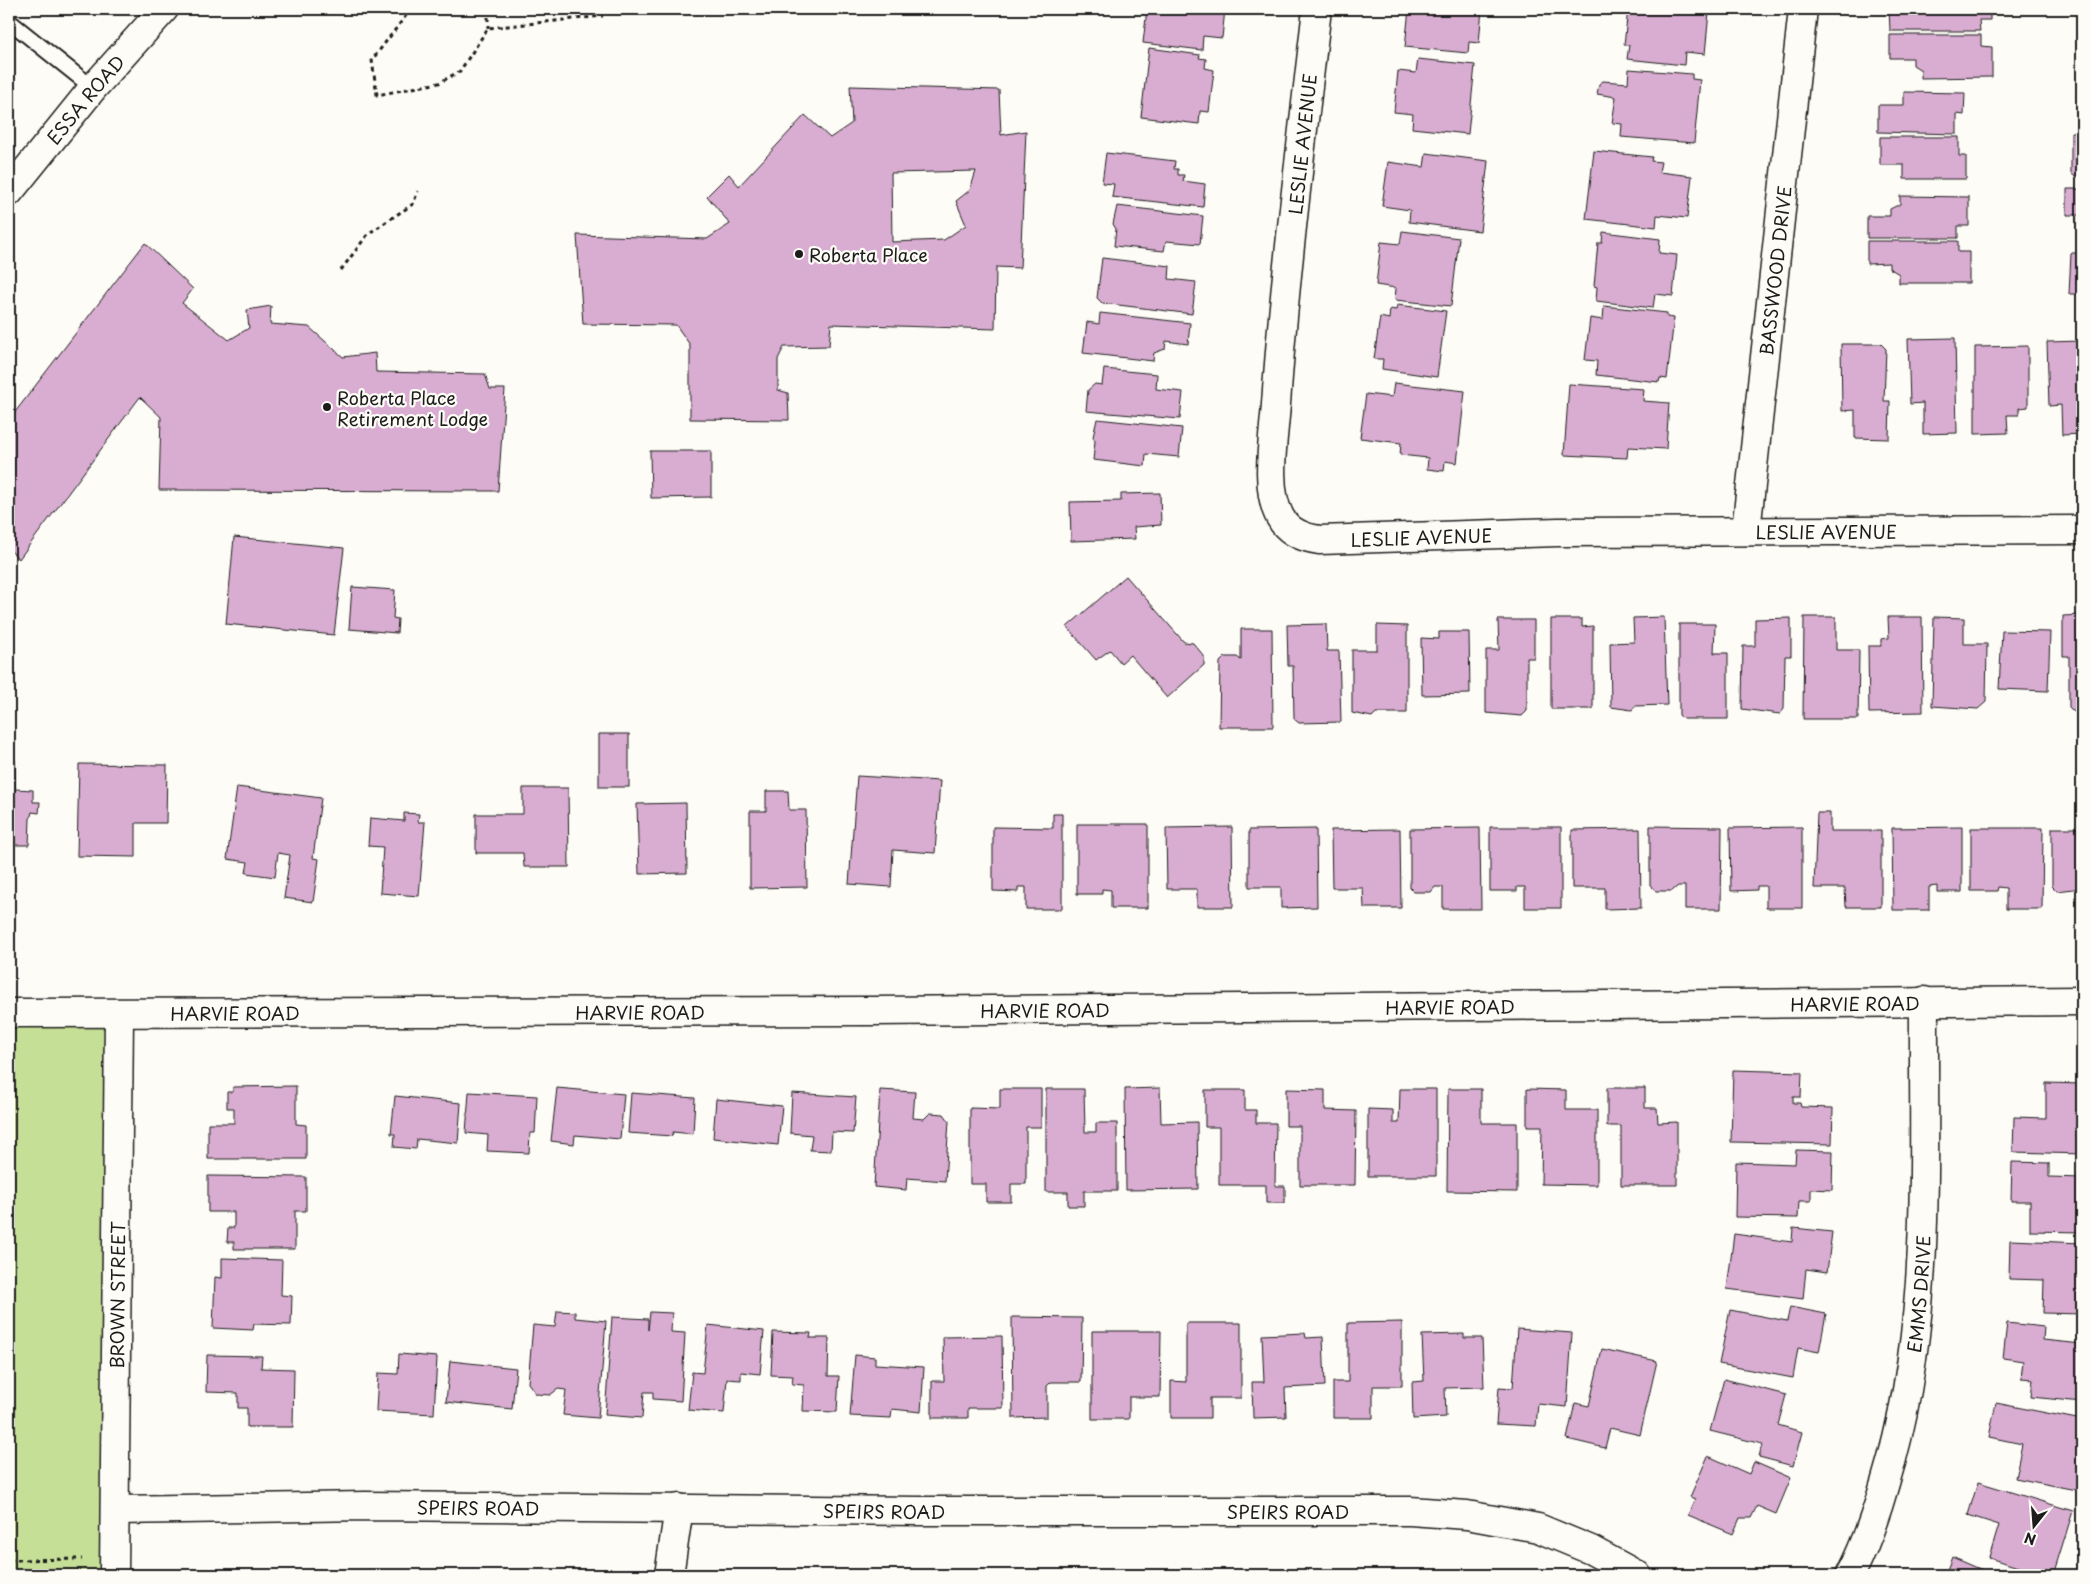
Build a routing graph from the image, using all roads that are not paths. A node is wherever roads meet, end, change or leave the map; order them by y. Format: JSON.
{"nodes":[{"id":1,"x":164,"y":9,"type":"edge"},
{"id":2,"x":1317,"y":9,"type":"edge"},
{"id":3,"x":1803,"y":9,"type":"edge"},
{"id":4,"x":9,"y":21,"type":"edge"},
{"id":5,"x":93,"y":88,"type":"junction"},
{"id":6,"x":9,"y":192,"type":"edge"},
{"id":7,"x":2082,"y":530,"type":"edge"},
{"id":8,"x":1746,"y":531,"type":"junction"},
{"id":9,"x":1924,"y":1001,"type":"junction"},
{"id":10,"x":2082,"y":1001,"type":"edge"},
{"id":11,"x":9,"y":1013,"type":"edge"},
{"id":12,"x":119,"y":1014,"type":"junction"},
{"id":13,"x":679,"y":1508,"type":"junction"},
{"id":14,"x":116,"y":1510,"type":"junction"},
{"id":15,"x":114,"y":1567,"type":"edge"},
{"id":16,"x":669,"y":1575,"type":"edge"},
{"id":17,"x":1637,"y":1575,"type":"edge"},
{"id":18,"x":1850,"y":1575,"type":"edge"}],
"edges":[{"from":1,"to":5,"type":"street","name":"ESSA ROAD"},
{"from":2,"to":8,"type":"street","name":"LESLIE AVENUE"},
{"from":3,"to":8,"type":"street","name":"BASSWOOD DRIVE"},
{"from":4,"to":5,"type":"lane"},
{"from":5,"to":6,"type":"street","name":"ESSA ROAD"},
{"from":7,"to":8,"type":"street","name":"LESLIE AVENUE"},
{"from":9,"to":10,"type":"street","name":"HARVIE ROAD"},
{"from":9,"to":12,"type":"street","name":"HARVIE ROAD"},
{"from":9,"to":18,"type":"street","name":"EMMS DRIVE"},
{"from":11,"to":12,"type":"street","name":"HARVIE ROAD"},
{"from":12,"to":14,"type":"street","name":"BROWN STREET"},
{"from":13,"to":14,"type":"street","name":"SPEIRS ROAD"},
{"from":13,"to":16,"type":"street"},
{"from":13,"to":17,"type":"street","name":"SPEIRS ROAD"},
{"from":14,"to":15,"type":"street","name":"BROWN STREET"}]}
